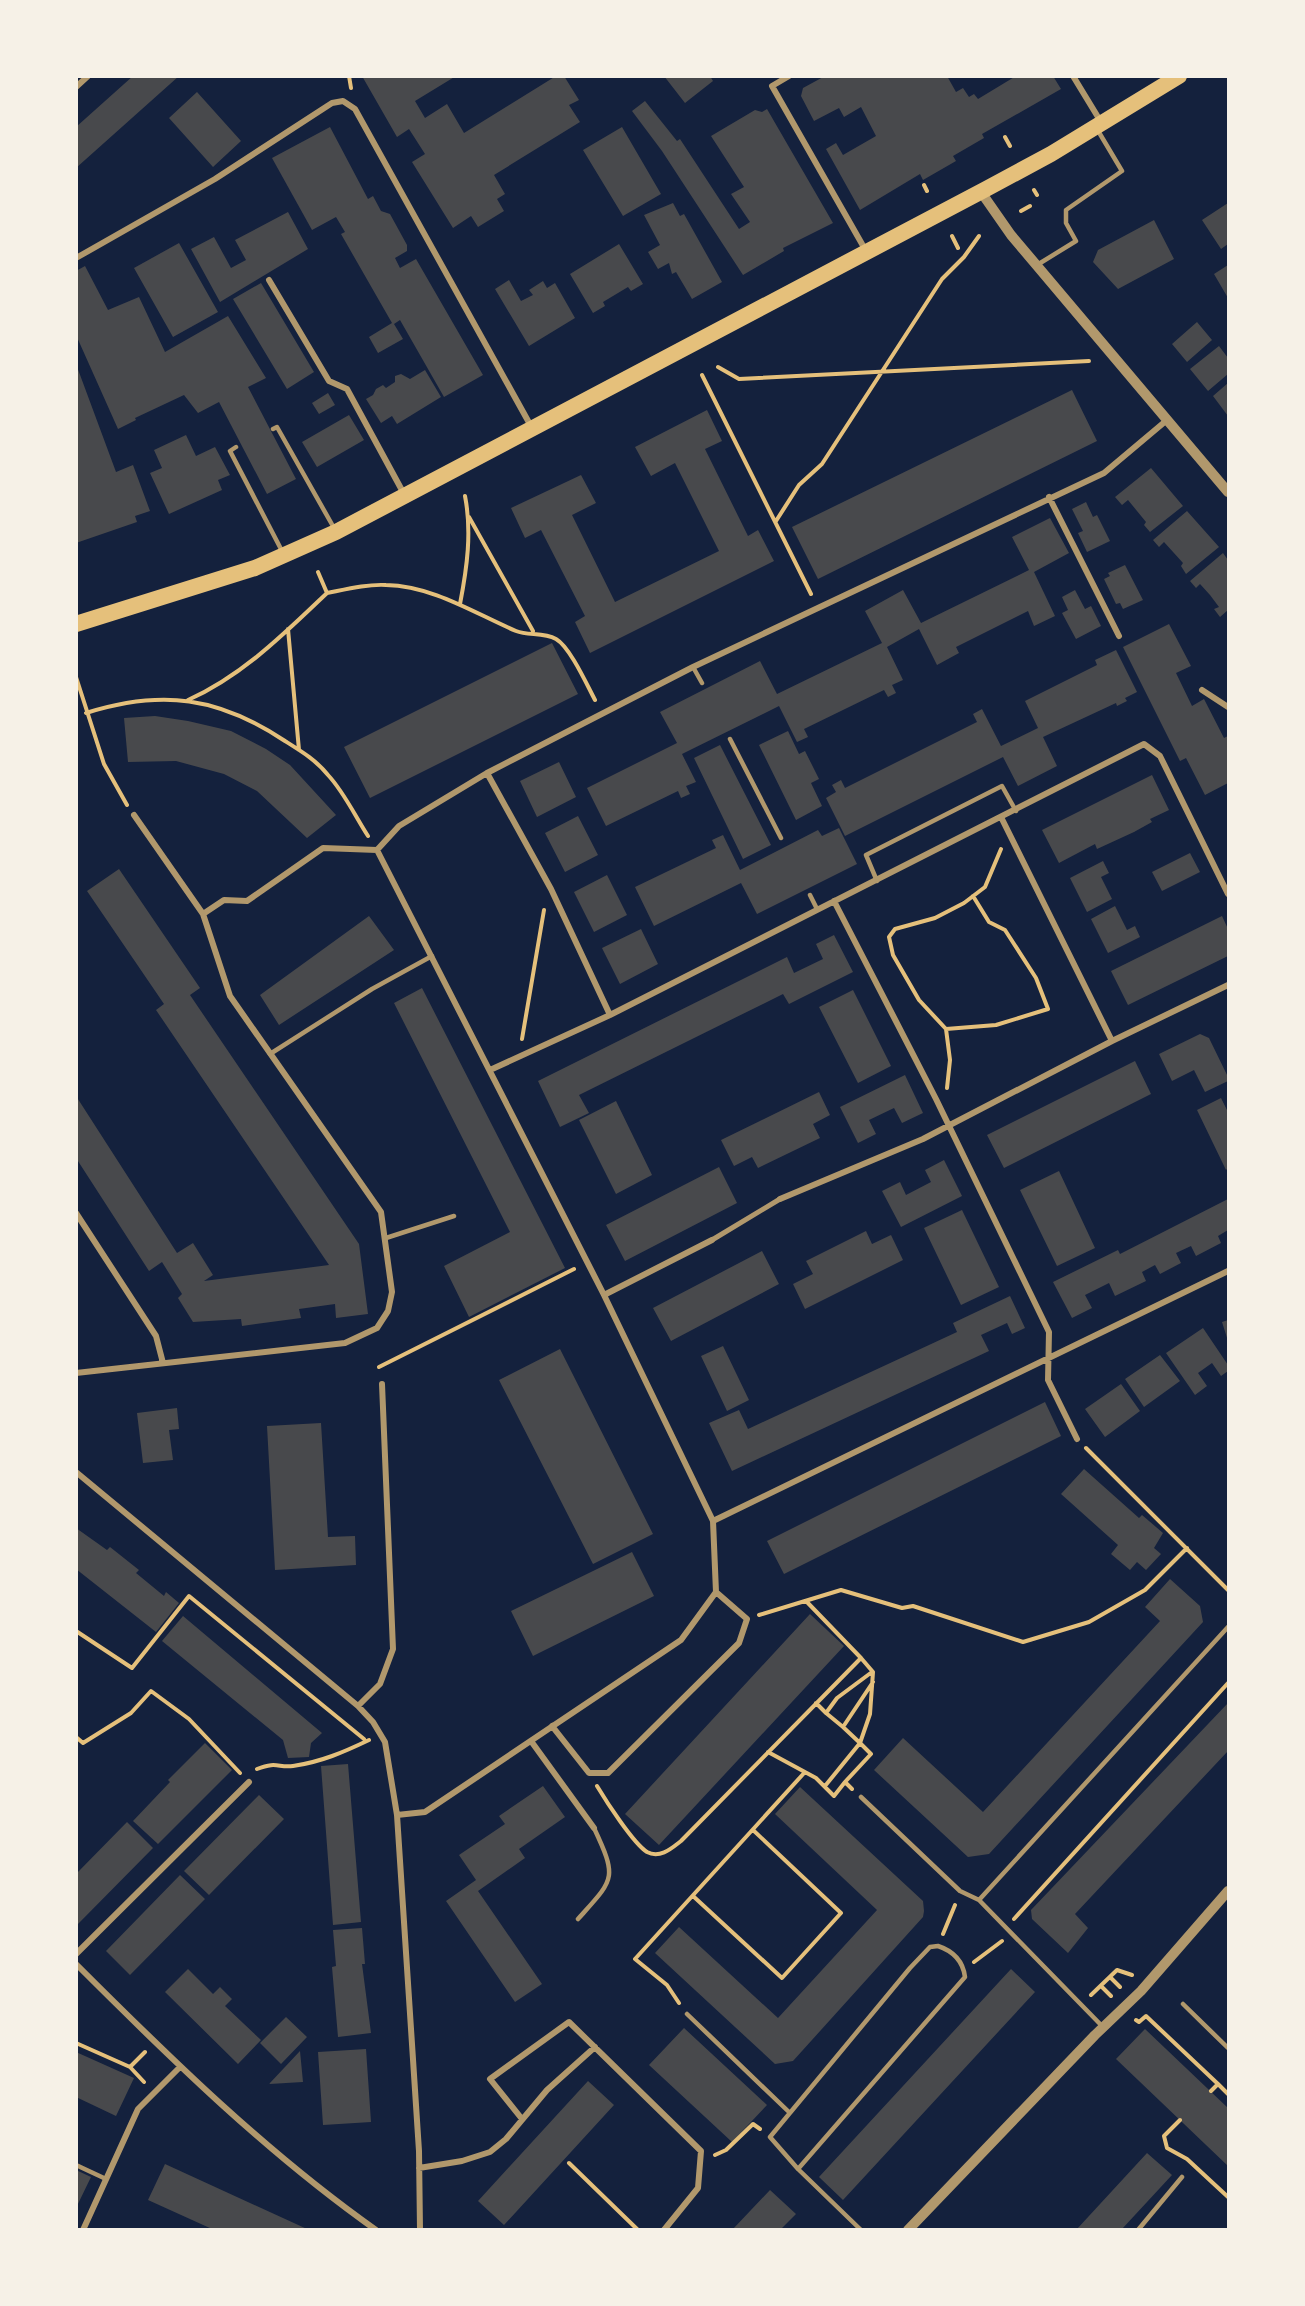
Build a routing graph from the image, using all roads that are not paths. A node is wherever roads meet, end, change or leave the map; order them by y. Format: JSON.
{"nodes":[{"id":1,"x":88,"y":76,"type":"edge"},
{"id":2,"x":789,"y":76,"type":"edge"},
{"id":3,"x":1073,"y":76,"type":"edge"},
{"id":4,"x":1179,"y":76,"type":"edge"},
{"id":5,"x":76,"y":87,"type":"edge"},
{"id":6,"x":1098,"y":125,"type":"junction"},
{"id":7,"x":981,"y":192,"type":"junction"},
{"id":8,"x":867,"y":252,"type":"junction"},
{"id":9,"x":76,"y":258,"type":"edge"},
{"id":10,"x":1037,"y":266,"type":"junction"},
{"id":11,"x":269,"y":280,"type":"dead end"},
{"id":12,"x":1167,"y":420,"type":"junction"},
{"id":13,"x":273,"y":429,"type":"dead end"},
{"id":14,"x":533,"y":430,"type":"junction"},
{"id":15,"x":236,"y":447,"type":"dead end"},
{"id":16,"x":1228,"y":492,"type":"edge"},
{"id":17,"x":405,"y":497,"type":"junction"},
{"id":18,"x":1049,"y":497,"type":"junction"},
{"id":19,"x":336,"y":532,"type":"junction"},
{"id":20,"x":284,"y":556,"type":"junction"},
{"id":21,"x":76,"y":624,"type":"edge"},
{"id":22,"x":1119,"y":636,"type":"dead end"},
{"id":23,"x":693,"y":667,"type":"junction"},
{"id":24,"x":702,"y":683,"type":"dead end"},
{"id":25,"x":1202,"y":690,"type":"dead end"},
{"id":26,"x":1228,"y":707,"type":"edge"},
{"id":27,"x":730,"y":739,"type":"dead end"},
{"id":28,"x":488,"y":773,"type":"junction"},
{"id":29,"x":1016,"y":811,"type":"junction"},
{"id":30,"x":134,"y":815,"type":"road end"},
{"id":31,"x":1002,"y":819,"type":"junction"},
{"id":32,"x":781,"y":838,"type":"dead end"},
{"id":33,"x":377,"y":850,"type":"junction"},
{"id":34,"x":877,"y":881,"type":"junction"},
{"id":35,"x":1228,"y":894,"type":"edge"},
{"id":36,"x":810,"y":895,"type":"dead end"},
{"id":37,"x":834,"y":901,"type":"junction"},
{"id":38,"x":817,"y":909,"type":"junction"},
{"id":39,"x":203,"y":914,"type":"junction"},
{"id":40,"x":432,"y":956,"type":"junction"},
{"id":41,"x":1228,"y":985,"type":"edge"},
{"id":42,"x":610,"y":1015,"type":"junction"},
{"id":43,"x":1112,"y":1041,"type":"junction"},
{"id":44,"x":270,"y":1054,"type":"junction"},
{"id":45,"x":490,"y":1070,"type":"junction"},
{"id":46,"x":948,"y":1124,"type":"junction"},
{"id":47,"x":780,"y":1199,"type":"joint"},
{"id":48,"x":76,"y":1213,"type":"edge"},
{"id":49,"x":454,"y":1216,"type":"dead end"},
{"id":50,"x":386,"y":1238,"type":"junction"},
{"id":51,"x":712,"y":1240,"type":"joint"},
{"id":52,"x":1228,"y":1271,"type":"edge"},
{"id":53,"x":604,"y":1295,"type":"junction"},
{"id":54,"x":1049,"y":1358,"type":"junction"},
{"id":55,"x":163,"y":1363,"type":"junction"},
{"id":56,"x":76,"y":1373,"type":"edge"},
{"id":57,"x":382,"y":1384,"type":"dead end"},
{"id":58,"x":1077,"y":1439,"type":"road end"},
{"id":59,"x":76,"y":1472,"type":"edge"},
{"id":60,"x":712,"y":1521,"type":"junction"},
{"id":61,"x":716,"y":1592,"type":"junction"},
{"id":62,"x":1228,"y":1627,"type":"edge"},
{"id":63,"x":358,"y":1706,"type":"junction"},
{"id":64,"x":552,"y":1726,"type":"junction"},
{"id":65,"x":531,"y":1741,"type":"junction"},
{"id":66,"x":249,"y":1782,"type":"road end"},
{"id":67,"x":861,"y":1797,"type":"road end"},
{"id":68,"x":397,"y":1815,"type":"junction"},
{"id":69,"x":594,"y":1828,"type":"joint"},
{"id":70,"x":1228,"y":1891,"type":"edge"},
{"id":71,"x":979,"y":1900,"type":"junction"},
{"id":72,"x":578,"y":1918,"type":"dead end"},
{"id":73,"x":76,"y":1954,"type":"edge"},
{"id":74,"x":76,"y":1964,"type":"edge"},
{"id":75,"x":1184,"y":2004,"type":"dead end"},
{"id":76,"x":687,"y":2014,"type":"road end"},
{"id":77,"x":1103,"y":2027,"type":"junction"},
{"id":78,"x":595,"y":2047,"type":"junction"},
{"id":79,"x":1228,"y":2048,"type":"edge"},
{"id":80,"x":180,"y":2067,"type":"junction"},
{"id":81,"x":790,"y":2113,"type":"junction"},
{"id":82,"x":522,"y":2119,"type":"junction"},
{"id":83,"x":76,"y":2165,"type":"edge"},
{"id":84,"x":419,"y":2168,"type":"junction"},
{"id":85,"x":798,"y":2169,"type":"junction"},
{"id":86,"x":1182,"y":2177,"type":"dead end"},
{"id":87,"x":106,"y":2179,"type":"junction"},
{"id":88,"x":83,"y":2229,"type":"edge"},
{"id":89,"x":376,"y":2229,"type":"edge"},
{"id":90,"x":420,"y":2229,"type":"edge"},
{"id":91,"x":664,"y":2229,"type":"edge"},
{"id":92,"x":861,"y":2229,"type":"edge"},
{"id":93,"x":908,"y":2229,"type":"edge"},
{"id":94,"x":1138,"y":2229,"type":"edge"}],
"edges":[{"from":1,"to":5,"type":"street"},
{"from":2,"to":8,"type":"street"},
{"from":3,"to":6,"type":"street"},
{"from":4,"to":6,"type":"highway"},
{"from":6,"to":7,"type":"highway"},
{"from":6,"to":10,"type":"lane"},
{"from":7,"to":8,"type":"highway"},
{"from":7,"to":10,"type":"street"},
{"from":8,"to":14,"type":"highway"},
{"from":9,"to":14,"type":"street"},
{"from":10,"to":12,"type":"street"},
{"from":11,"to":17,"type":"street"},
{"from":12,"to":16,"type":"street"},
{"from":12,"to":18,"type":"street"},
{"from":13,"to":19,"type":"lane"},
{"from":14,"to":17,"type":"highway"},
{"from":15,"to":20,"type":"lane"},
{"from":17,"to":19,"type":"highway"},
{"from":18,"to":22,"type":"street"},
{"from":18,"to":23,"type":"street"},
{"from":19,"to":20,"type":"highway"},
{"from":20,"to":21,"type":"highway"},
{"from":23,"to":24,"type":"lane"},
{"from":23,"to":28,"type":"street"},
{"from":25,"to":26,"type":"street"},
{"from":27,"to":32,"type":"lane"},
{"from":28,"to":33,"type":"street"},
{"from":28,"to":42,"type":"street"},
{"from":29,"to":31,"type":"street"},
{"from":29,"to":34,"type":"lane"},
{"from":29,"to":35,"type":"street"},
{"from":30,"to":39,"type":"street"},
{"from":31,"to":34,"type":"street"},
{"from":31,"to":43,"type":"street"},
{"from":33,"to":39,"type":"street"},
{"from":33,"to":40,"type":"street"},
{"from":34,"to":37,"type":"street"},
{"from":36,"to":38,"type":"lane"},
{"from":37,"to":38,"type":"street"},
{"from":37,"to":46,"type":"street"},
{"from":38,"to":42,"type":"street"},
{"from":39,"to":44,"type":"street"},
{"from":40,"to":44,"type":"lane"},
{"from":40,"to":45,"type":"street"},
{"from":41,"to":43,"type":"street"},
{"from":42,"to":45,"type":"street"},
{"from":43,"to":46,"type":"street"},
{"from":44,"to":50,"type":"street"},
{"from":45,"to":53,"type":"street"},
{"from":46,"to":47,"type":"street"},
{"from":46,"to":54,"type":"street"},
{"from":47,"to":51,"type":"street"},
{"from":48,"to":55,"type":"street"},
{"from":49,"to":50,"type":"lane"},
{"from":50,"to":55,"type":"street"},
{"from":51,"to":53,"type":"street"},
{"from":52,"to":54,"type":"street"},
{"from":53,"to":60,"type":"street"},
{"from":54,"to":58,"type":"street"},
{"from":54,"to":60,"type":"street"},
{"from":55,"to":56,"type":"street"},
{"from":57,"to":63,"type":"street"},
{"from":59,"to":63,"type":"street"},
{"from":60,"to":61,"type":"street"},
{"from":61,"to":64,"type":"street"},
{"from":61,"to":64,"type":"street"},
{"from":62,"to":71,"type":"lane"},
{"from":63,"to":68,"type":"street"},
{"from":64,"to":65,"type":"street"},
{"from":65,"to":68,"type":"street"},
{"from":65,"to":69,"type":"street"},
{"from":66,"to":73,"type":"street"},
{"from":67,"to":71,"type":"lane"},
{"from":68,"to":84,"type":"street"},
{"from":69,"to":72,"type":"lane"},
{"from":70,"to":77,"type":"street"},
{"from":71,"to":77,"type":"lane"},
{"from":74,"to":80,"type":"street"},
{"from":75,"to":79,"type":"lane"},
{"from":76,"to":81,"type":"lane"},
{"from":77,"to":93,"type":"street"},
{"from":78,"to":82,"type":"street"},
{"from":78,"to":82,"type":"street"},
{"from":78,"to":91,"type":"street"},
{"from":80,"to":87,"type":"street"},
{"from":80,"to":89,"type":"street"},
{"from":81,"to":85,"type":"lane"},
{"from":81,"to":85,"type":"lane"},
{"from":82,"to":84,"type":"street"},
{"from":83,"to":87,"type":"lane"},
{"from":84,"to":90,"type":"street"},
{"from":85,"to":92,"type":"lane"},
{"from":86,"to":94,"type":"lane"},
{"from":87,"to":88,"type":"street"}]}
